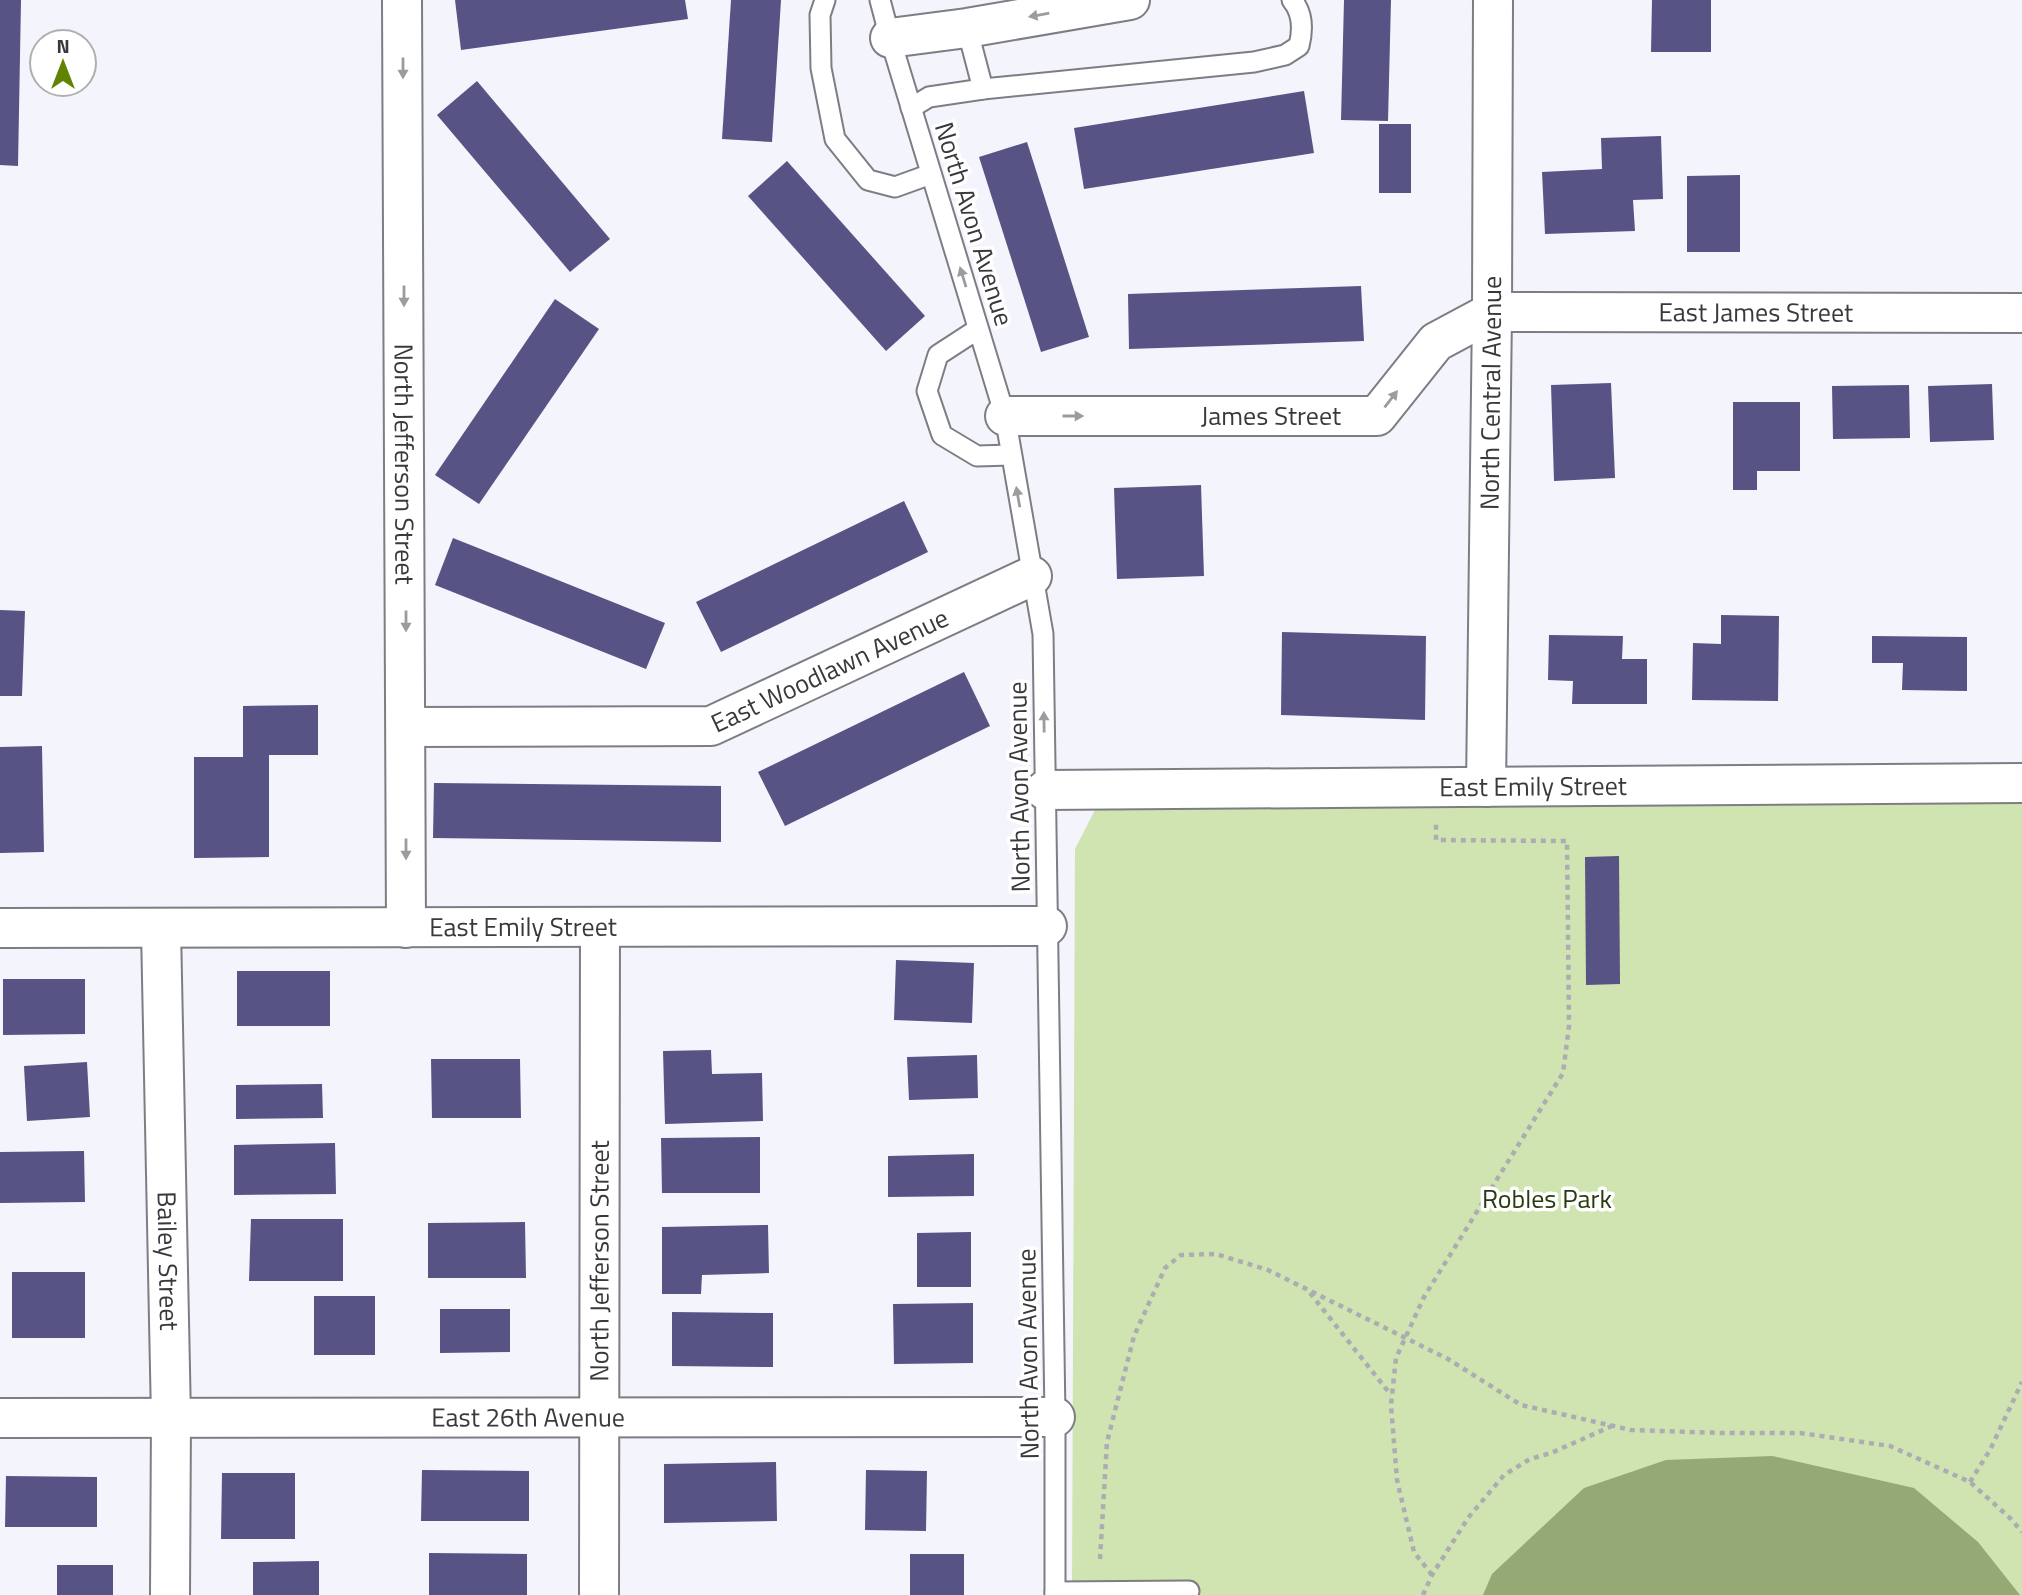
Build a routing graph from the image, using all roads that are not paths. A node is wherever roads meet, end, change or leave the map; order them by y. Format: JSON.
{"nodes":[{"id":1,"x":402,"y":0,"type":"edge"},
{"id":2,"x":825,"y":0,"type":"edge"},
{"id":3,"x":880,"y":0,"type":"edge"},
{"id":4,"x":1130,"y":0,"type":"edge"},
{"id":5,"x":1292,"y":0,"type":"edge"},
{"id":6,"x":1493,"y":0,"type":"edge"},
{"id":7,"x":967,"y":27,"type":"junction"},
{"id":8,"x":890,"y":38,"type":"junction"},
{"id":9,"x":983,"y":89,"type":"junction"},
{"id":10,"x":911,"y":107,"type":"junction"},
{"id":11,"x":932,"y":174,"type":"junction"},
{"id":12,"x":1492,"y":312,"type":"junction"},
{"id":13,"x":2022,"y":313,"type":"edge"},
{"id":14,"x":978,"y":329,"type":"junction"},
{"id":15,"x":1005,"y":416,"type":"junction"},
{"id":16,"x":1010,"y":455,"type":"junction"},
{"id":17,"x":1032,"y":576,"type":"junction"},
{"id":18,"x":407,"y":727,"type":"junction"},
{"id":19,"x":2022,"y":783,"type":"edge"},
{"id":20,"x":1486,"y":787,"type":"junction"},
{"id":21,"x":1045,"y":790,"type":"junction"},
{"id":22,"x":1047,"y":926,"type":"junction"},
{"id":23,"x":600,"y":927,"type":"junction"},
{"id":24,"x":0,"y":928,"type":"edge"},
{"id":25,"x":407,"y":928,"type":"junction"},
{"id":26,"x":161,"y":929,"type":"junction"},
{"id":27,"x":599,"y":1417,"type":"junction"},
{"id":28,"x":1055,"y":1417,"type":"junction"},
{"id":29,"x":0,"y":1418,"type":"edge"},
{"id":30,"x":172,"y":1418,"type":"junction"},
{"id":31,"x":1189,"y":1591,"type":"dead end"},
{"id":32,"x":1055,"y":1593,"type":"edge"},
{"id":33,"x":170,"y":1595,"type":"edge"},
{"id":34,"x":599,"y":1595,"type":"edge"}],
"edges":[{"from":1,"to":18,"type":"street","name":"North Jefferson Street","one_way":true},
{"from":2,"to":11,"type":"lane"},
{"from":3,"to":8,"type":"lane","name":"North Avon Avenue"},
{"from":4,"to":7,"type":"street","one_way":true},
{"from":5,"to":9,"type":"lane"},
{"from":6,"to":12,"type":"street","name":"North Central Avenue"},
{"from":7,"to":8,"type":"street"},
{"from":7,"to":9,"type":"lane"},
{"from":8,"to":10,"type":"lane","name":"North Avon Avenue"},
{"from":9,"to":10,"type":"lane"},
{"from":10,"to":11,"type":"lane","name":"North Avon Avenue"},
{"from":14,"to":11,"type":"lane","name":"North Avon Avenue","one_way":true},
{"from":12,"to":13,"type":"street","name":"East James Street"},
{"from":15,"to":12,"type":"street","name":"James Street","one_way":true},
{"from":12,"to":20,"type":"street","name":"North Central Avenue"},
{"from":14,"to":15,"type":"lane","name":"North Avon Avenue"},
{"from":14,"to":16,"type":"lane"},
{"from":15,"to":16,"type":"lane","name":"North Avon Avenue"},
{"from":17,"to":16,"type":"lane","name":"North Avon Avenue","one_way":true},
{"from":17,"to":18,"type":"street","name":"East Woodlawn Avenue"},
{"from":21,"to":17,"type":"lane","name":"North Avon Avenue","one_way":true},
{"from":18,"to":25,"type":"street","name":"North Jefferson Street","one_way":true},
{"from":19,"to":20,"type":"street","name":"East Emily Street"},
{"from":20,"to":21,"type":"street","name":"East Emily Street"},
{"from":21,"to":22,"type":"lane","name":"North Avon Avenue"},
{"from":22,"to":23,"type":"street","name":"East Emily Street"},
{"from":22,"to":28,"type":"lane","name":"North Avon Avenue"},
{"from":23,"to":25,"type":"street","name":"East Emily Street"},
{"from":23,"to":27,"type":"street","name":"North Jefferson Street"},
{"from":24,"to":26,"type":"street","name":"East Emily Street"},
{"from":25,"to":26,"type":"street","name":"East Emily Street"},
{"from":26,"to":30,"type":"street","name":"Bailey Street"},
{"from":27,"to":28,"type":"street","name":"East 26th Avenue"},
{"from":27,"to":30,"type":"street","name":"East 26th Avenue"},
{"from":27,"to":34,"type":"street","name":"North Jefferson Street"},
{"from":28,"to":32,"type":"lane","name":"North Avon Avenue"},
{"from":29,"to":30,"type":"street","name":"East 26th Avenue"},
{"from":30,"to":33,"type":"street","name":"Bailey Street"},
{"from":31,"to":32,"type":"lane"}]}
